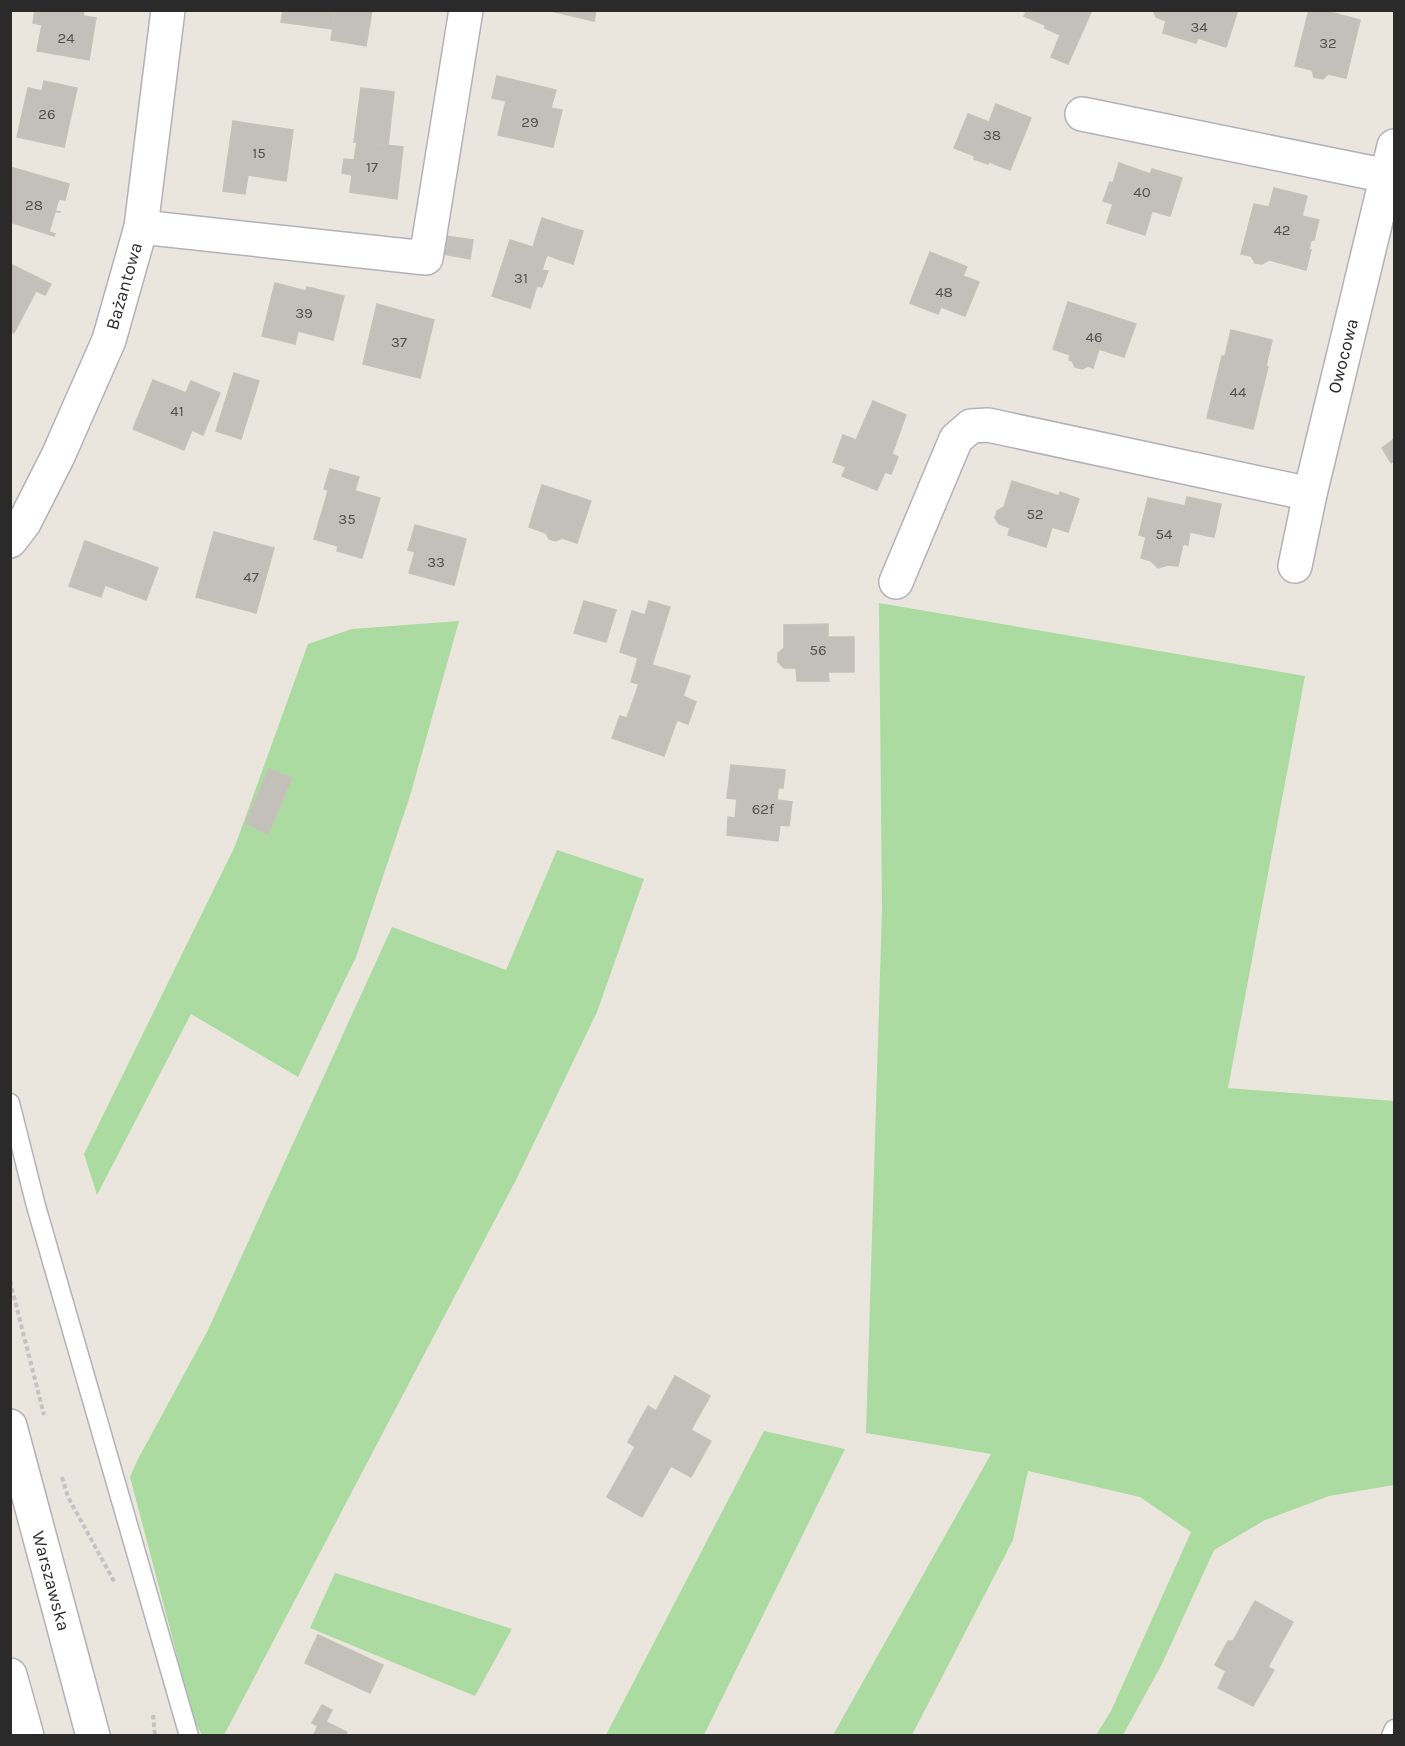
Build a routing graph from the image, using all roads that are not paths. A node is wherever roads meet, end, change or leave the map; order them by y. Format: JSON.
{"nodes":[{"id":1,"x":168,"y":10,"type":"edge"},
{"id":2,"x":466,"y":10,"type":"edge"},
{"id":3,"x":1082,"y":114,"type":"dead end"},
{"id":4,"x":1391,"y":161,"type":"edge"},
{"id":5,"x":141,"y":227,"type":"junction"},
{"id":6,"x":1310,"y":494,"type":"junction"},
{"id":7,"x":10,"y":541,"type":"edge"},
{"id":8,"x":1295,"y":566,"type":"dead end"},
{"id":9,"x":896,"y":582,"type":"dead end"},
{"id":10,"x":10,"y":1103,"type":"edge"},
{"id":11,"x":10,"y":1426,"type":"edge"},
{"id":12,"x":10,"y":1675,"type":"edge"},
{"id":13,"x":1395,"y":1729,"type":"edge"},
{"id":14,"x":27,"y":1736,"type":"edge"},
{"id":15,"x":93,"y":1736,"type":"edge"},
{"id":16,"x":189,"y":1736,"type":"edge"},
{"id":17,"x":1391,"y":1736,"type":"edge"}],
"edges":[{"from":1,"to":5,"type":"street","name":"Bażantowa"},
{"from":2,"to":5,"type":"street"},
{"from":3,"to":4,"type":"street"},
{"from":4,"to":6,"type":"street","name":"Owocowa"},
{"from":5,"to":7,"type":"street","name":"Bażantowa"},
{"from":6,"to":8,"type":"street","name":"Owocowa"},
{"from":6,"to":9,"type":"street"},
{"from":10,"to":16,"type":"lane"},
{"from":11,"to":15,"type":"street","name":"Warszawska"},
{"from":12,"to":14,"type":"street"},
{"from":13,"to":17,"type":"lane"}]}
